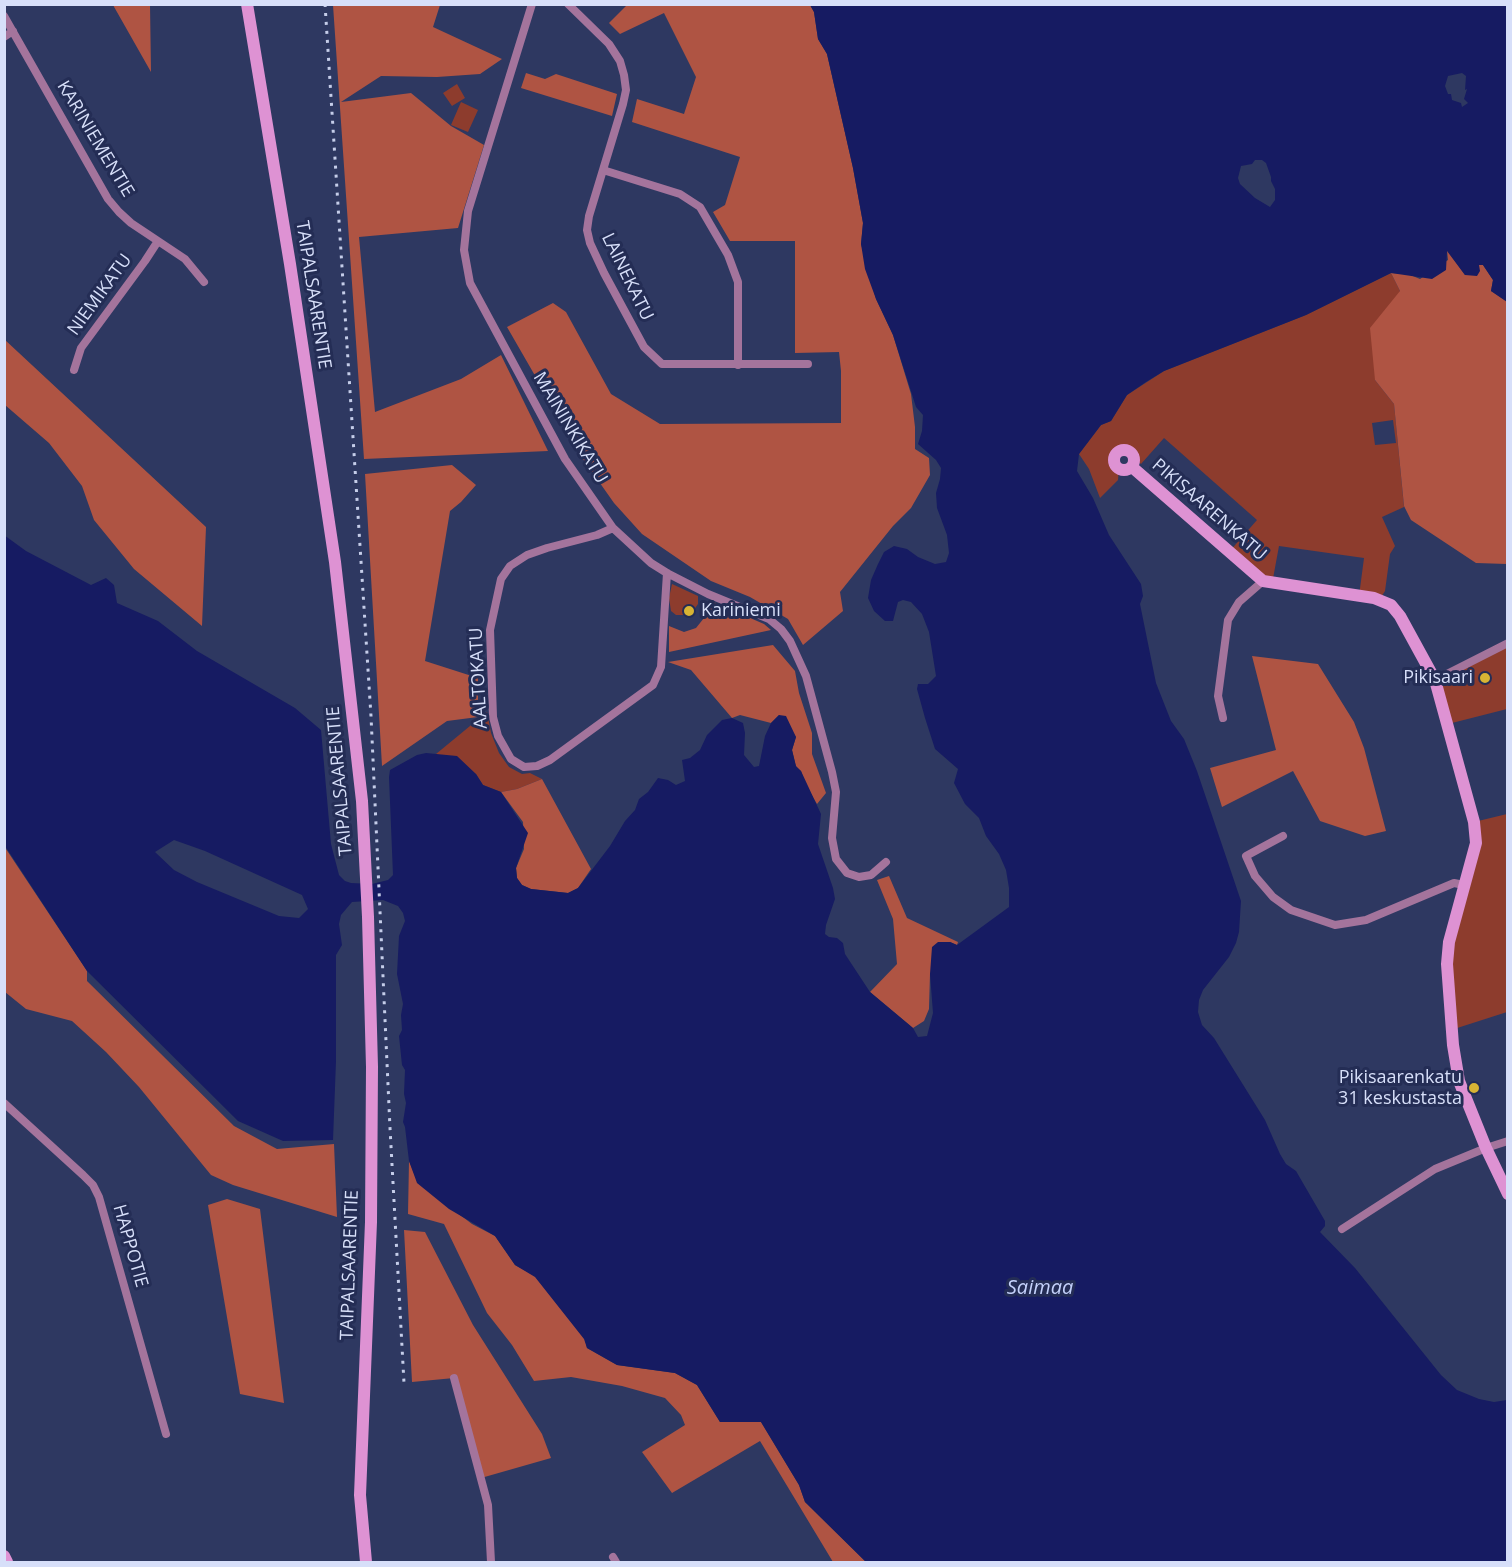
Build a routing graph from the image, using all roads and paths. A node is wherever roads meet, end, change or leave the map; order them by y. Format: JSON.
{"nodes":[{"id":1,"x":248,"y":4,"type":"edge"},
{"id":2,"x":532,"y":4,"type":"edge"},
{"id":3,"x":568,"y":4,"type":"edge"},
{"id":4,"x":4,"y":16,"type":"edge"},
{"id":5,"x":13,"y":31,"type":"junction"},
{"id":6,"x":4,"y":37,"type":"edge"},
{"id":7,"x":603,"y":170,"type":"junction"},
{"id":8,"x":158,"y":241,"type":"junction"},
{"id":9,"x":204,"y":282,"type":"dead end"},
{"id":10,"x":808,"y":364,"type":"dead end"},
{"id":11,"x":738,"y":365,"type":"junction"},
{"id":12,"x":74,"y":370,"type":"dead end"},
{"id":13,"x":1132,"y":467,"type":"dead end"},
{"id":14,"x":613,"y":528,"type":"junction"},
{"id":15,"x":667,"y":573,"type":"junction"},
{"id":16,"x":1263,"y":581,"type":"junction"},
{"id":17,"x":1508,"y":643,"type":"edge"},
{"id":18,"x":1435,"y":680,"type":"junction"},
{"id":19,"x":1223,"y":718,"type":"dead end"},
{"id":20,"x":1283,"y":836,"type":"dead end"},
{"id":21,"x":886,"y":862,"type":"dead end"},
{"id":22,"x":1464,"y":885,"type":"junction"},
{"id":23,"x":4,"y":1103,"type":"edge"},
{"id":24,"x":1508,"y":1142,"type":"edge"},
{"id":25,"x":1486,"y":1148,"type":"junction"},
{"id":26,"x":1508,"y":1194,"type":"edge"},
{"id":27,"x":1342,"y":1229,"type":"dead end"},
{"id":28,"x":454,"y":1378,"type":"dead end"},
{"id":29,"x":166,"y":1434,"type":"dead end"},
{"id":30,"x":4,"y":1556,"type":"edge"},
{"id":31,"x":7,"y":1563,"type":"edge"},
{"id":32,"x":366,"y":1563,"type":"edge"},
{"id":33,"x":491,"y":1563,"type":"edge"}],
"edges":[{"from":1,"to":32,"type":"main road","name":"TAIPALSAARENTIE"},
{"from":2,"to":14,"type":"street","name":"MAININKIKATU"},
{"from":3,"to":7,"type":"street","name":"LAINEKATU"},
{"from":4,"to":5,"type":"street","name":"KARINIEMENTIE"},
{"from":5,"to":6,"type":"street"},
{"from":5,"to":8,"type":"street","name":"KARINIEMENTIE"},
{"from":7,"to":11,"type":"street"},
{"from":7,"to":11,"type":"street","name":"LAINEKATU"},
{"from":8,"to":9,"type":"street","name":"KARINIEMENTIE"},
{"from":8,"to":12,"type":"street","name":"NIEMIKATU"},
{"from":10,"to":11,"type":"street","name":"LAINEKATU"},
{"from":13,"to":16,"type":"main road","name":"PIKISAARENKATU"},
{"from":14,"to":15,"type":"street","name":"MAININKIKATU"},
{"from":14,"to":15,"type":"street","name":"AALTOKATU"},
{"from":15,"to":21,"type":"street","name":"MAININKIKATU"},
{"from":16,"to":18,"type":"main road","name":"PIKISAARENKATU"},
{"from":16,"to":19,"type":"street"},
{"from":17,"to":18,"type":"street"},
{"from":18,"to":22,"type":"main road","name":"PIKISAARENKATU"},
{"from":20,"to":22,"type":"street"},
{"from":22,"to":25,"type":"main road","name":"PIKISAARENKATU"},
{"from":23,"to":29,"type":"street","name":"HAPPOTIE"},
{"from":24,"to":25,"type":"street"},
{"from":25,"to":26,"type":"main road","name":"PIKISAARENKATU"},
{"from":25,"to":27,"type":"street"},
{"from":28,"to":33,"type":"street"},
{"from":30,"to":31,"type":"main road"}]}
